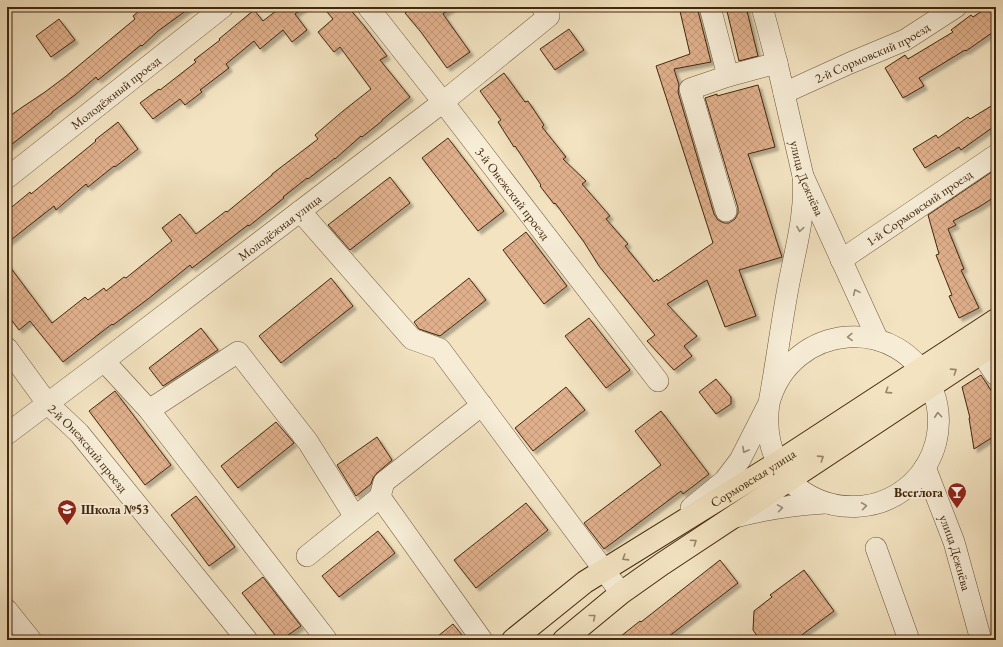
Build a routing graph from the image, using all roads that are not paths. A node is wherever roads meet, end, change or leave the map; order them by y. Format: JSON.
{"nodes":[{"id":1,"x":223,"y":7,"type":"edge"},
{"id":2,"x":368,"y":7,"type":"edge"},
{"id":3,"x":710,"y":7,"type":"edge"},
{"id":4,"x":762,"y":7,"type":"edge"},
{"id":5,"x":956,"y":7,"type":"edge"},
{"id":6,"x":545,"y":12,"type":"edge"},
{"id":7,"x":777,"y":63,"type":"junction"},
{"id":8,"x":728,"y":76,"type":"junction"},
{"id":9,"x":784,"y":93,"type":"junction"},
{"id":10,"x":443,"y":102,"type":"junction"},
{"id":11,"x":996,"y":155,"type":"edge"},
{"id":12,"x":803,"y":176,"type":"junction"},
{"id":13,"x":7,"y":178,"type":"edge"},
{"id":14,"x":300,"y":211,"type":"junction"},
{"id":15,"x":726,"y":212,"type":"dead end"},
{"id":16,"x":841,"y":260,"type":"junction"},
{"id":17,"x":996,"y":320,"type":"edge"},
{"id":18,"x":878,"y":340,"type":"junction"},
{"id":19,"x":7,"y":348,"type":"edge"},
{"id":20,"x":989,"y":348,"type":"edge"},
{"id":21,"x":104,"y":361,"type":"junction"},
{"id":22,"x":996,"y":375,"type":"edge"},
{"id":23,"x":926,"y":378,"type":"junction"},
{"id":24,"x":658,"y":381,"type":"dead end"},
{"id":25,"x":47,"y":403,"type":"junction"},
{"id":26,"x":770,"y":403,"type":"junction"},
{"id":27,"x":482,"y":405,"type":"junction"},
{"id":28,"x":149,"y":410,"type":"junction"},
{"id":29,"x":7,"y":434,"type":"edge"},
{"id":30,"x":925,"y":467,"type":"junction"},
{"id":31,"x":783,"y":471,"type":"junction"},
{"id":32,"x":380,"y":497,"type":"junction"},
{"id":33,"x":825,"y":503,"type":"junction"},
{"id":34,"x":356,"y":517,"type":"junction"},
{"id":35,"x":728,"y":519,"type":"junction"},
{"id":36,"x":651,"y":542,"type":"junction"},
{"id":37,"x":876,"y":548,"type":"dead end"},
{"id":38,"x":307,"y":556,"type":"dead end"},
{"id":39,"x":605,"y":570,"type":"junction"},
{"id":40,"x":621,"y":593,"type":"junction"},
{"id":41,"x":7,"y":610,"type":"edge"},
{"id":42,"x":326,"y":639,"type":"dead end"},
{"id":43,"x":31,"y":640,"type":"edge"},
{"id":44,"x":247,"y":640,"type":"edge"},
{"id":45,"x":482,"y":640,"type":"edge"},
{"id":46,"x":513,"y":640,"type":"edge"},
{"id":47,"x":564,"y":640,"type":"edge"},
{"id":48,"x":909,"y":640,"type":"edge"},
{"id":49,"x":981,"y":640,"type":"edge"}],
"edges":[{"from":1,"to":13,"type":"street","name":"Молодёжный проезд"},
{"from":2,"to":10,"type":"street","name":"3-й Онежский проезд"},
{"from":3,"to":8,"type":"street"},
{"from":4,"to":7,"type":"street","name":"улица Дежнёва"},
{"from":5,"to":9,"type":"street","name":"2-й Сормовский проезд"},
{"from":6,"to":10,"type":"street","name":"Молодёжная улица"},
{"from":7,"to":8,"type":"street"},
{"from":7,"to":9,"type":"street","name":"улица Дежнёва"},
{"from":8,"to":15,"type":"street"},
{"from":9,"to":12,"type":"street","name":"улица Дежнёва"},
{"from":10,"to":14,"type":"street","name":"Молодёжная улица"},
{"from":10,"to":24,"type":"street","name":"3-й Онежский проезд"},
{"from":11,"to":16,"type":"street","name":"1-й Сормовский проезд"},
{"from":12,"to":16,"type":"street","name":"улица Дежнёва"},
{"from":12,"to":26,"type":"street","one_way":true},
{"from":14,"to":21,"type":"street","name":"Молодёжная улица"},
{"from":14,"to":27,"type":"street"},
{"from":18,"to":16,"type":"street","name":"улица Дежнёва","one_way":true},
{"from":17,"to":23,"type":"main road","name":"Сормовская улица"},
{"from":18,"to":23,"type":"street"},
{"from":18,"to":26,"type":"street","one_way":true},
{"from":19,"to":25,"type":"street","name":"2-й Онежский проезд"},
{"from":20,"to":22,"type":"street"},
{"from":23,"to":20,"type":"main road","name":"Сормовская улица","one_way":true},
{"from":21,"to":25,"type":"street","name":"Молодёжная улица"},
{"from":21,"to":28,"type":"street"},
{"from":30,"to":23,"type":"street","one_way":true},
{"from":23,"to":31,"type":"main road","name":"Сормовская улица"},
{"from":25,"to":29,"type":"street","name":"Молодёжная улица"},
{"from":25,"to":44,"type":"street","name":"2-й Онежский проезд"},
{"from":26,"to":31,"type":"street"},
{"from":26,"to":36,"type":"street","one_way":true},
{"from":27,"to":32,"type":"street"},
{"from":27,"to":39,"type":"street"},
{"from":28,"to":34,"type":"street"},
{"from":28,"to":42,"type":"street"},
{"from":33,"to":30,"type":"street","one_way":true},
{"from":30,"to":49,"type":"street","name":"улица Дежнёва"},
{"from":31,"to":33,"type":"street"},
{"from":31,"to":35,"type":"main road","name":"Сормовская улица"},
{"from":31,"to":36,"type":"main road","name":"Сормовская улица"},
{"from":32,"to":34,"type":"street"},
{"from":32,"to":45,"type":"street"},
{"from":35,"to":33,"type":"street","one_way":true},
{"from":34,"to":38,"type":"street"},
{"from":40,"to":35,"type":"main road","name":"Сормовская улица","one_way":true},
{"from":36,"to":39,"type":"main road","name":"Сормовская улица","one_way":true},
{"from":37,"to":48,"type":"street"},
{"from":39,"to":40,"type":"street"},
{"from":39,"to":46,"type":"main road","name":"Сормовская улица"},
{"from":47,"to":40,"type":"main road","name":"Сормовская улица","one_way":true},
{"from":41,"to":43,"type":"street"}]}
